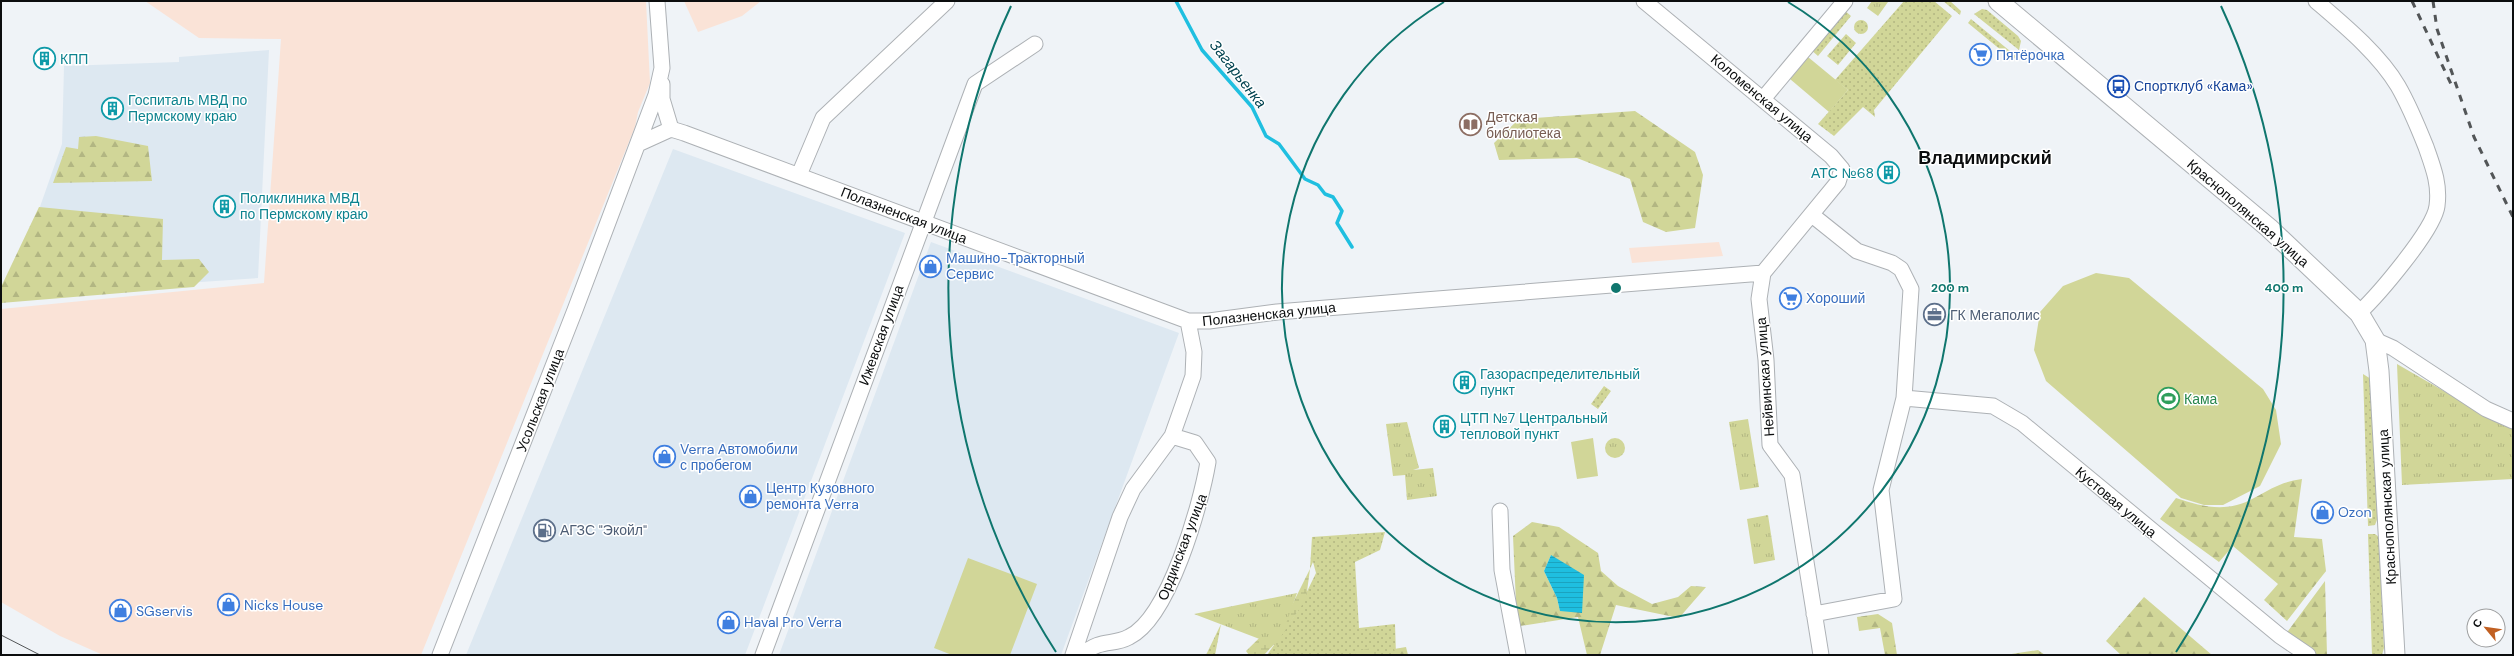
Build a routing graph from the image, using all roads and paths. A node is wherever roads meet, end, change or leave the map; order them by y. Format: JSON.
{"nodes":[{"id":1,"x":657,"y":1,"type":"edge"},
{"id":2,"x":947,"y":1,"type":"edge"},
{"id":3,"x":1644,"y":1,"type":"edge"},
{"id":4,"x":1845,"y":1,"type":"edge"},
{"id":5,"x":1998,"y":1,"type":"edge"},
{"id":6,"x":2316,"y":1,"type":"edge"},
{"id":7,"x":1035,"y":44,"type":"dead end"},
{"id":8,"x":662,"y":68,"type":"junction"},
{"id":9,"x":1763,"y":99,"type":"junction"},
{"id":10,"x":671,"y":130,"type":"junction"},
{"id":11,"x":638,"y":144,"type":"junction"},
{"id":12,"x":799,"y":175,"type":"junction"},
{"id":13,"x":1815,"y":211,"type":"junction"},
{"id":14,"x":923,"y":222,"type":"junction"},
{"id":15,"x":1763,"y":273,"type":"junction"},
{"id":16,"x":2359,"y":313,"type":"junction"},
{"id":17,"x":1188,"y":321,"type":"junction"},
{"id":18,"x":2375,"y":340,"type":"junction"},
{"id":19,"x":1904,"y":398,"type":"junction"},
{"id":20,"x":2513,"y":420,"type":"edge"},
{"id":21,"x":1172,"y":436,"type":"junction"},
{"id":22,"x":1500,"y":511,"type":"dead end"},
{"id":23,"x":1814,"y":614,"type":"junction"},
{"id":24,"x":440,"y":655,"type":"edge"},
{"id":25,"x":763,"y":655,"type":"edge"},
{"id":26,"x":1072,"y":655,"type":"edge"},
{"id":27,"x":1082,"y":655,"type":"edge"},
{"id":28,"x":1518,"y":655,"type":"edge"},
{"id":29,"x":1821,"y":655,"type":"edge"},
{"id":30,"x":2308,"y":655,"type":"edge"},
{"id":31,"x":2395,"y":655,"type":"edge"}],
"edges":[{"from":1,"to":8,"type":"street"},
{"from":2,"to":12,"type":"street"},
{"from":3,"to":9,"type":"street","name":"Коломенская улица"},
{"from":4,"to":9,"type":"street"},
{"from":5,"to":16,"type":"main road","name":"Краснополянская улица"},
{"from":6,"to":16,"type":"street"},
{"from":7,"to":14,"type":"street","name":"Ижевская улица"},
{"from":8,"to":10,"type":"street"},
{"from":8,"to":11,"type":"street"},
{"from":9,"to":13,"type":"street","name":"Коломенская улица"},
{"from":10,"to":11,"type":"street"},
{"from":10,"to":12,"type":"street","name":"Полазненская улица"},
{"from":11,"to":24,"type":"street","name":"Усольская улица"},
{"from":12,"to":14,"type":"street","name":"Полазненская улица"},
{"from":13,"to":15,"type":"street"},
{"from":13,"to":19,"type":"street"},
{"from":14,"to":17,"type":"street","name":"Полазненская улица"},
{"from":14,"to":25,"type":"street","name":"Ижевская улица"},
{"from":15,"to":17,"type":"street","name":"Полазненская улица"},
{"from":15,"to":23,"type":"street","name":"Нейвинская улица"},
{"from":16,"to":18,"type":"main road","name":"Краснополянская улица"},
{"from":17,"to":21,"type":"street"},
{"from":18,"to":20,"type":"street"},
{"from":18,"to":31,"type":"main road","name":"Краснополянская улица"},
{"from":19,"to":23,"type":"street"},
{"from":19,"to":30,"type":"street","name":"Кустовая улица"},
{"from":21,"to":26,"type":"street"},
{"from":21,"to":27,"type":"street","name":"Ординская улица"},
{"from":22,"to":28,"type":"street"},
{"from":23,"to":29,"type":"street","name":"Нейвинская улица"}]}
